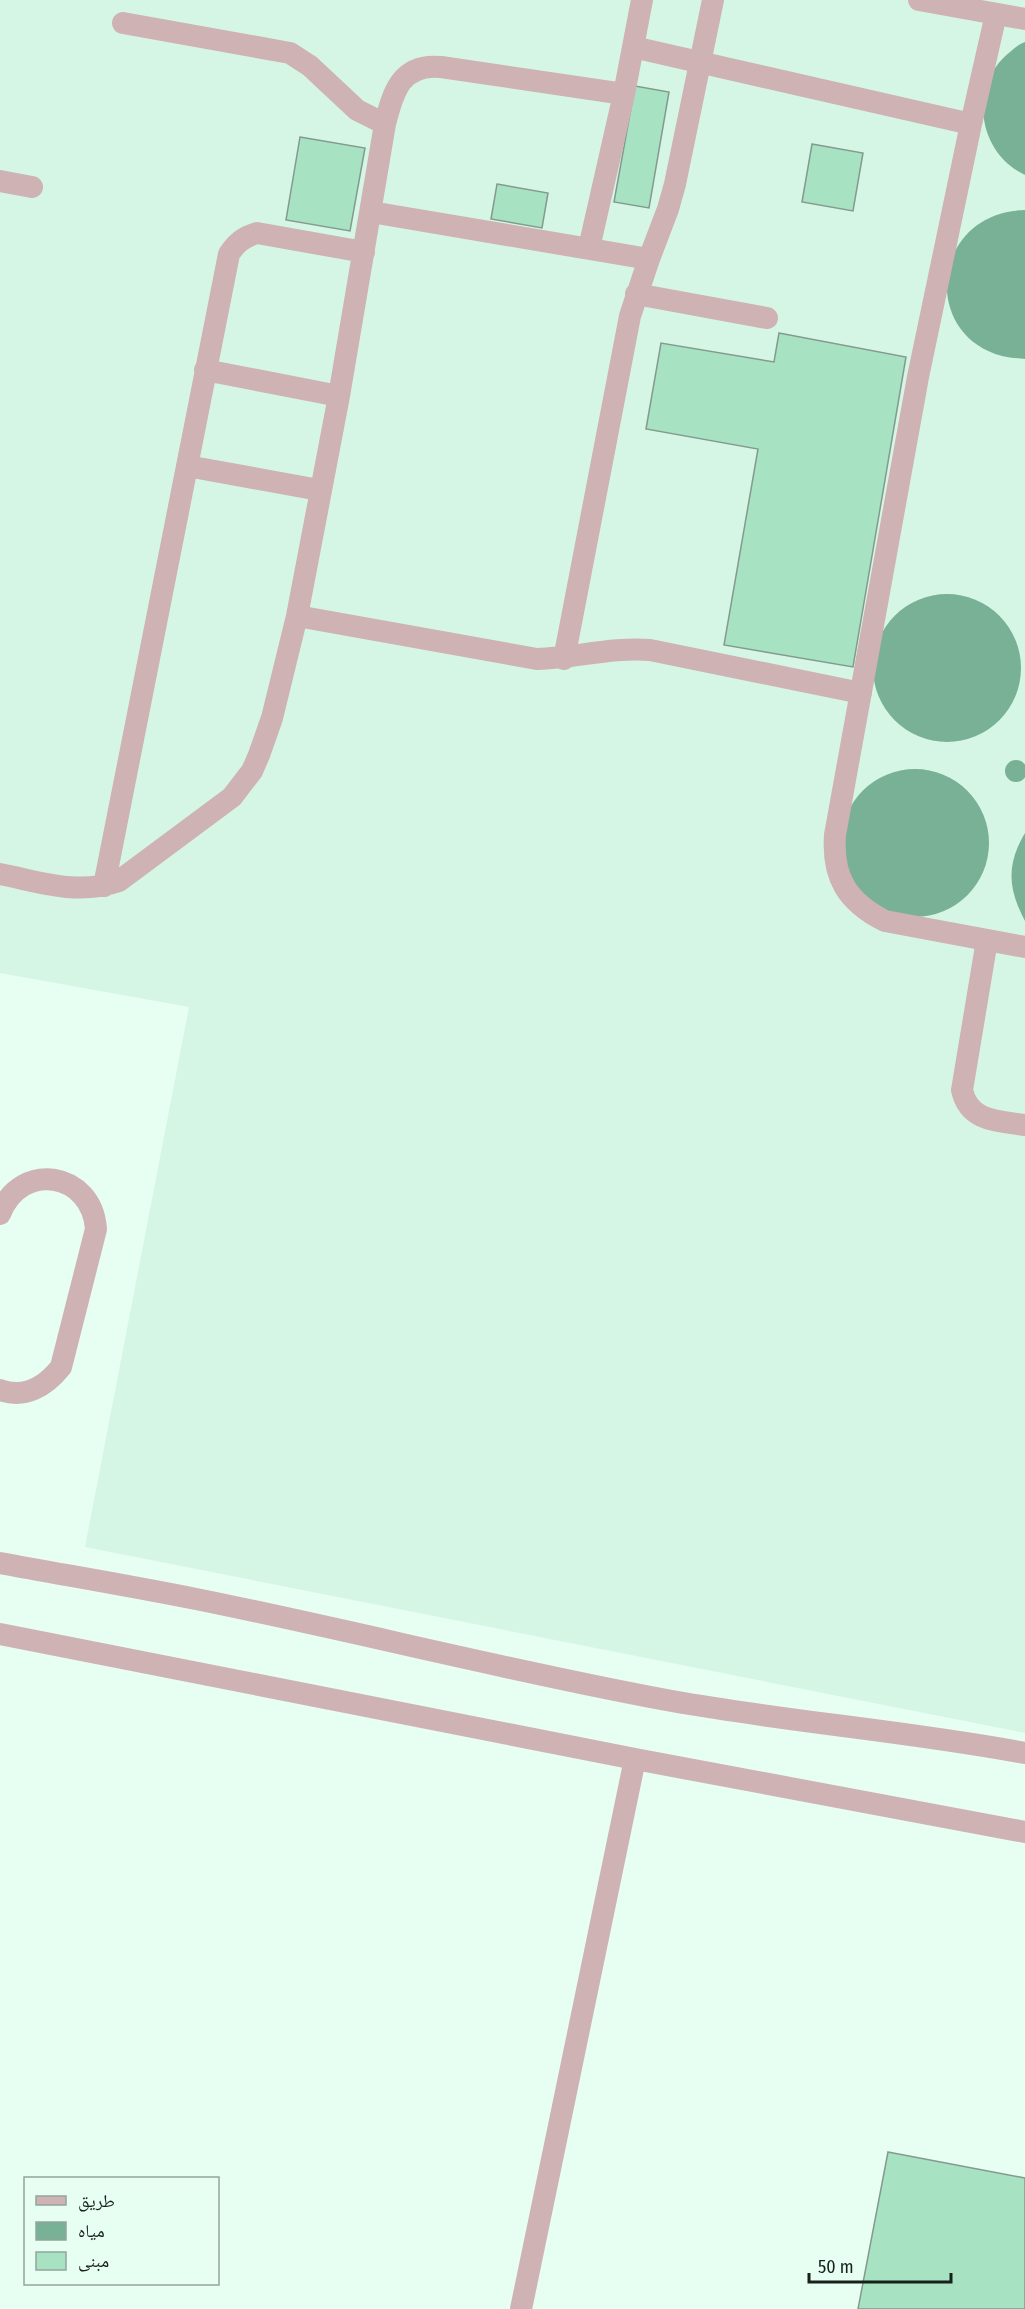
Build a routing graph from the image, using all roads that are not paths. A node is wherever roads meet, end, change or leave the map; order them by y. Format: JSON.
{"nodes":[{"id":1,"x":642,"y":0,"type":"edge"},
{"id":2,"x":713,"y":0,"type":"edge"},
{"id":3,"x":919,"y":0,"type":"edge"},
{"id":4,"x":996,"y":14,"type":"junction"},
{"id":5,"x":1025,"y":19,"type":"edge"},
{"id":6,"x":123,"y":23,"type":"dead end"},
{"id":7,"x":633,"y":47,"type":"junction"},
{"id":8,"x":700,"y":62,"type":"junction"},
{"id":9,"x":624,"y":94,"type":"junction"},
{"id":10,"x":385,"y":124,"type":"junction"},
{"id":11,"x":971,"y":124,"type":"junction"},
{"id":12,"x":0,"y":181,"type":"edge"},
{"id":13,"x":32,"y":187,"type":"dead end"},
{"id":14,"x":371,"y":212,"type":"junction"},
{"id":15,"x":589,"y":248,"type":"junction"},
{"id":16,"x":363,"y":252,"type":"junction"},
{"id":17,"x":649,"y":259,"type":"junction"},
{"id":18,"x":636,"y":294,"type":"junction"},
{"id":19,"x":767,"y":318,"type":"dead end"},
{"id":20,"x":205,"y":370,"type":"junction"},
{"id":21,"x":339,"y":396,"type":"junction"},
{"id":22,"x":187,"y":466,"type":"junction"},
{"id":23,"x":319,"y":490,"type":"junction"},
{"id":24,"x":297,"y":616,"type":"junction"},
{"id":25,"x":564,"y":659,"type":"junction"},
{"id":26,"x":861,"y":693,"type":"junction"},
{"id":27,"x":0,"y":874,"type":"edge"},
{"id":28,"x":104,"y":886,"type":"junction"},
{"id":29,"x":987,"y":940,"type":"junction"},
{"id":30,"x":1025,"y":947,"type":"edge"},
{"id":31,"x":1025,"y":1125,"type":"edge"},
{"id":32,"x":0,"y":1214,"type":"edge"},
{"id":33,"x":0,"y":1390,"type":"edge"},
{"id":34,"x":0,"y":1563,"type":"edge"},
{"id":35,"x":0,"y":1634,"type":"edge"},
{"id":36,"x":1025,"y":1753,"type":"edge"},
{"id":37,"x":635,"y":1759,"type":"junction"},
{"id":38,"x":1025,"y":1832,"type":"edge"},
{"id":39,"x":521,"y":2309,"type":"edge"}],
"edges":[{"from":1,"to":7,"type":"lane"},
{"from":2,"to":8,"type":"lane"},
{"from":3,"to":4,"type":"lane"},
{"from":4,"to":5,"type":"lane"},
{"from":4,"to":11,"type":"lane"},
{"from":6,"to":10,"type":"lane"},
{"from":7,"to":8,"type":"lane"},
{"from":7,"to":9,"type":"lane"},
{"from":8,"to":11,"type":"lane"},
{"from":8,"to":17,"type":"lane"},
{"from":9,"to":10,"type":"lane"},
{"from":9,"to":15,"type":"lane"},
{"from":10,"to":14,"type":"lane"},
{"from":11,"to":26,"type":"lane"},
{"from":12,"to":13,"type":"lane"},
{"from":14,"to":15,"type":"lane"},
{"from":14,"to":16,"type":"lane"},
{"from":15,"to":17,"type":"lane"},
{"from":16,"to":20,"type":"lane"},
{"from":16,"to":21,"type":"lane"},
{"from":17,"to":18,"type":"lane"},
{"from":18,"to":19,"type":"lane"},
{"from":18,"to":25,"type":"lane"},
{"from":20,"to":21,"type":"lane"},
{"from":20,"to":22,"type":"lane"},
{"from":21,"to":23,"type":"lane"},
{"from":22,"to":23,"type":"lane"},
{"from":22,"to":28,"type":"lane"},
{"from":23,"to":24,"type":"lane"},
{"from":24,"to":25,"type":"lane"},
{"from":24,"to":28,"type":"lane"},
{"from":25,"to":26,"type":"lane"},
{"from":26,"to":29,"type":"lane"},
{"from":27,"to":28,"type":"lane"},
{"from":29,"to":30,"type":"lane"},
{"from":29,"to":31,"type":"lane"},
{"from":32,"to":33,"type":"lane"},
{"from":34,"to":36,"type":"lane"},
{"from":35,"to":37,"type":"lane"},
{"from":37,"to":38,"type":"lane"},
{"from":37,"to":39,"type":"lane"}]}
